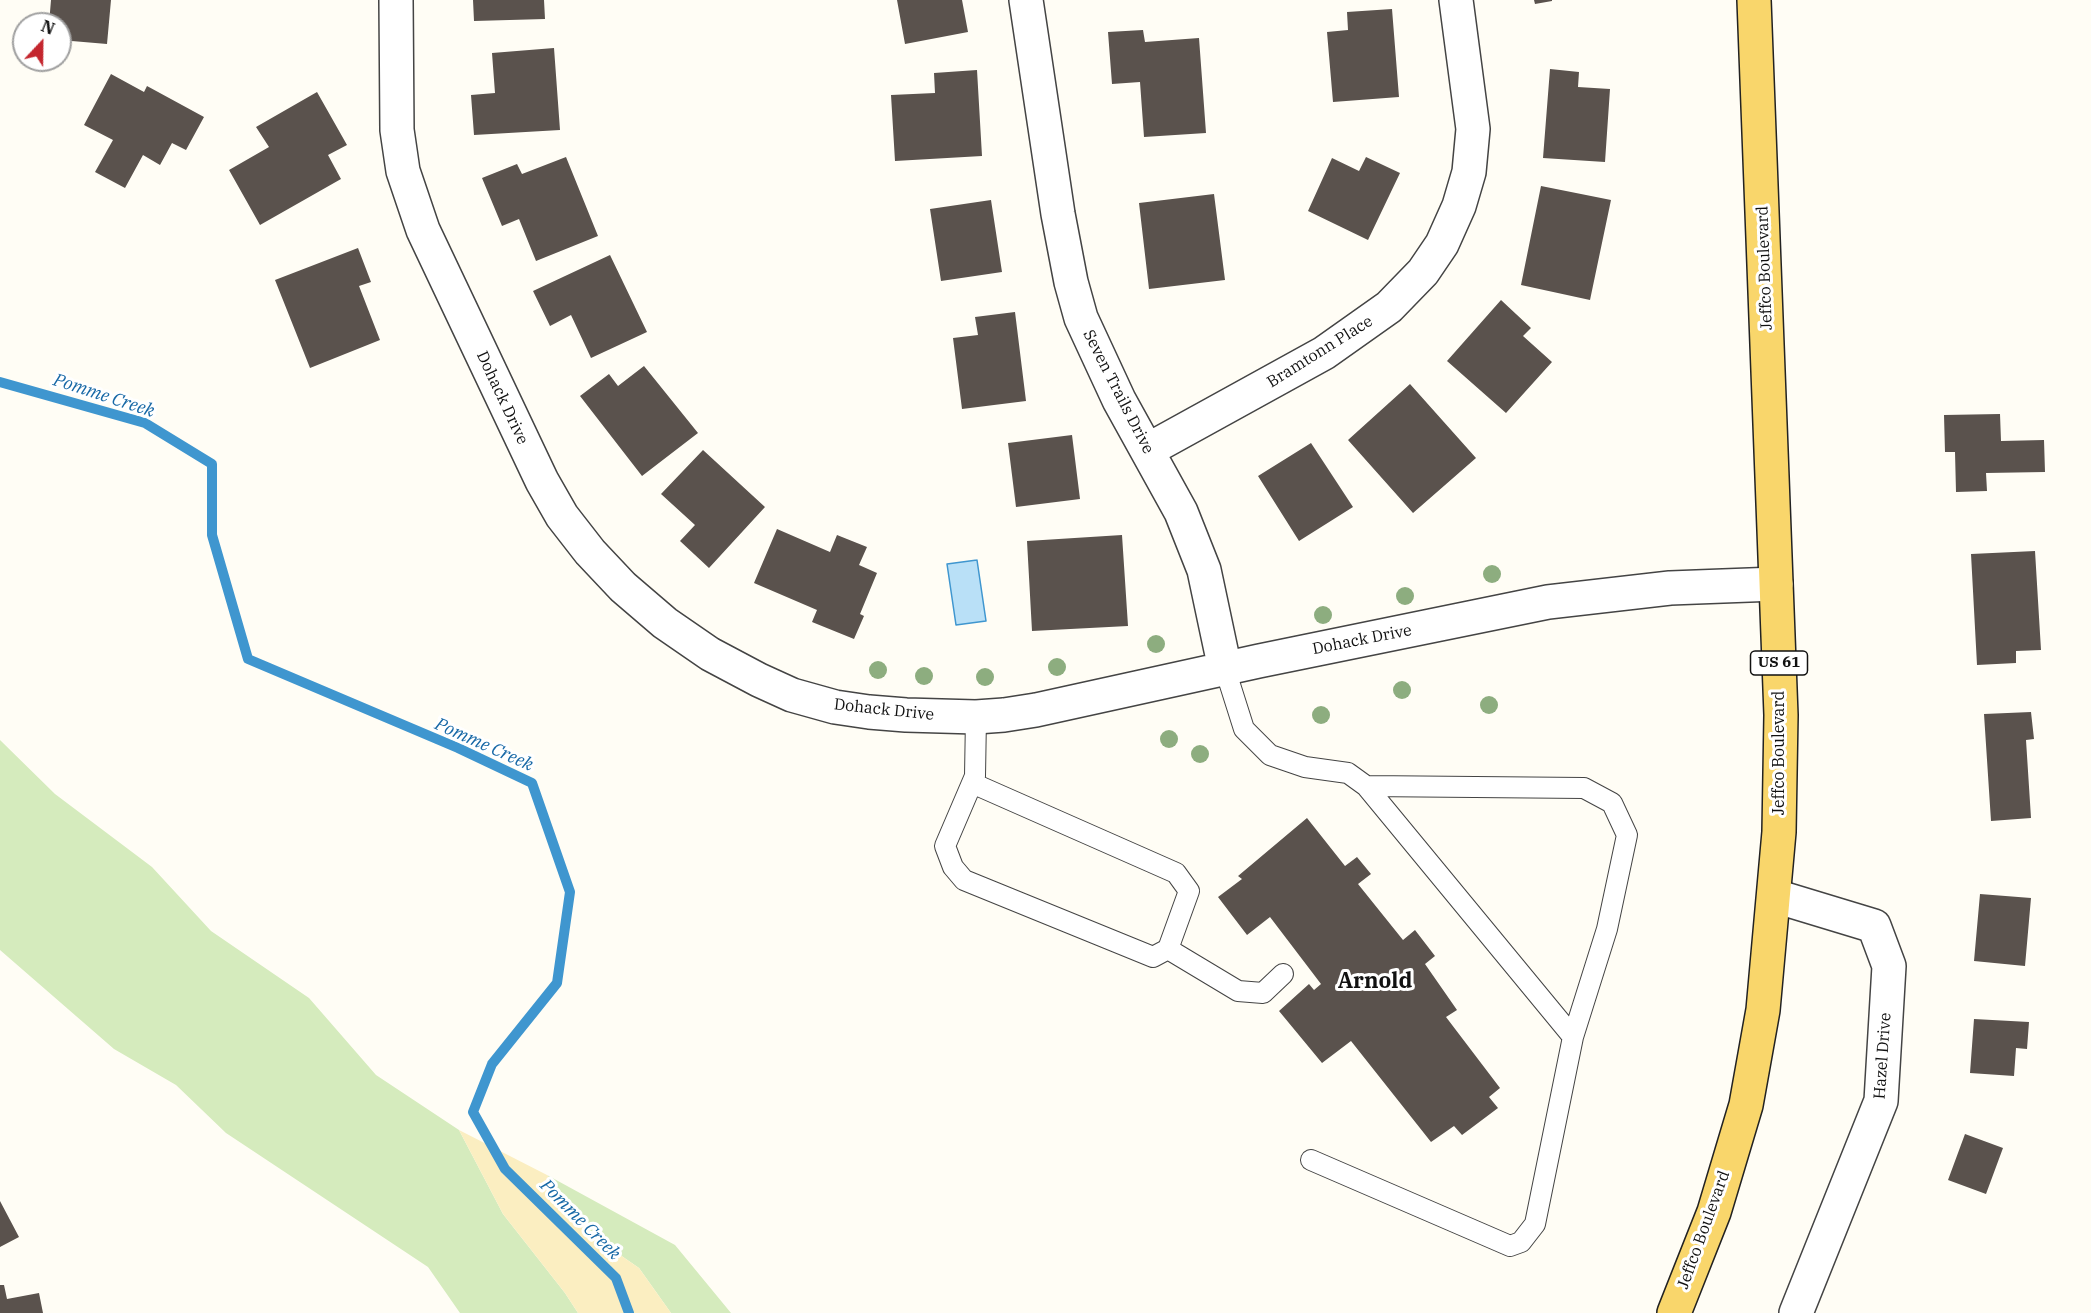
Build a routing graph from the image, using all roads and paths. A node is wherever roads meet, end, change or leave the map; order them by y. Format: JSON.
{"nodes":[{"id":1,"x":396,"y":0,"type":"edge"},
{"id":2,"x":1026,"y":0,"type":"edge"},
{"id":3,"x":1456,"y":0,"type":"edge"},
{"id":4,"x":1754,"y":0,"type":"edge"},
{"id":5,"x":1148,"y":450,"type":"junction"},
{"id":6,"x":1776,"y":584,"type":"junction"},
{"id":7,"x":1225,"y":669,"type":"junction"},
{"id":8,"x":976,"y":717,"type":"junction"},
{"id":9,"x":972,"y":783,"type":"junction"},
{"id":10,"x":1366,"y":786,"type":"junction"},
{"id":11,"x":1775,"y":896,"type":"junction"},
{"id":12,"x":1168,"y":949,"type":"junction"},
{"id":13,"x":1283,"y":974,"type":"dead end"},
{"id":14,"x":1573,"y":1037,"type":"junction"},
{"id":15,"x":1311,"y":1160,"type":"dead end"},
{"id":16,"x":1674,"y":1313,"type":"edge"},
{"id":17,"x":1796,"y":1313,"type":"edge"}],
"edges":[{"from":1,"to":8,"type":"street","name":"Dohack Drive"},
{"from":2,"to":5,"type":"street","name":"Seven Trails Drive"},
{"from":3,"to":5,"type":"street","name":"Bramtonn Place"},
{"from":4,"to":6,"type":"main road","name":"Jeffco Boulevard","number":"US 61"},
{"from":5,"to":7,"type":"street","name":"Seven Trails Drive"},
{"from":6,"to":7,"type":"street","name":"Dohack Drive"},
{"from":6,"to":11,"type":"main road","name":"Jeffco Boulevard","number":"US 61"},
{"from":7,"to":8,"type":"street","name":"Dohack Drive"},
{"from":7,"to":10,"type":"lane"},
{"from":8,"to":9,"type":"lane"},
{"from":9,"to":12,"type":"lane"},
{"from":9,"to":12,"type":"lane"},
{"from":10,"to":14,"type":"lane"},
{"from":10,"to":14,"type":"lane"},
{"from":11,"to":16,"type":"main road","name":"Jeffco Boulevard","number":"US 61"},
{"from":11,"to":17,"type":"street","name":"Hazel Drive"},
{"from":12,"to":13,"type":"lane"},
{"from":14,"to":15,"type":"lane"}]}
